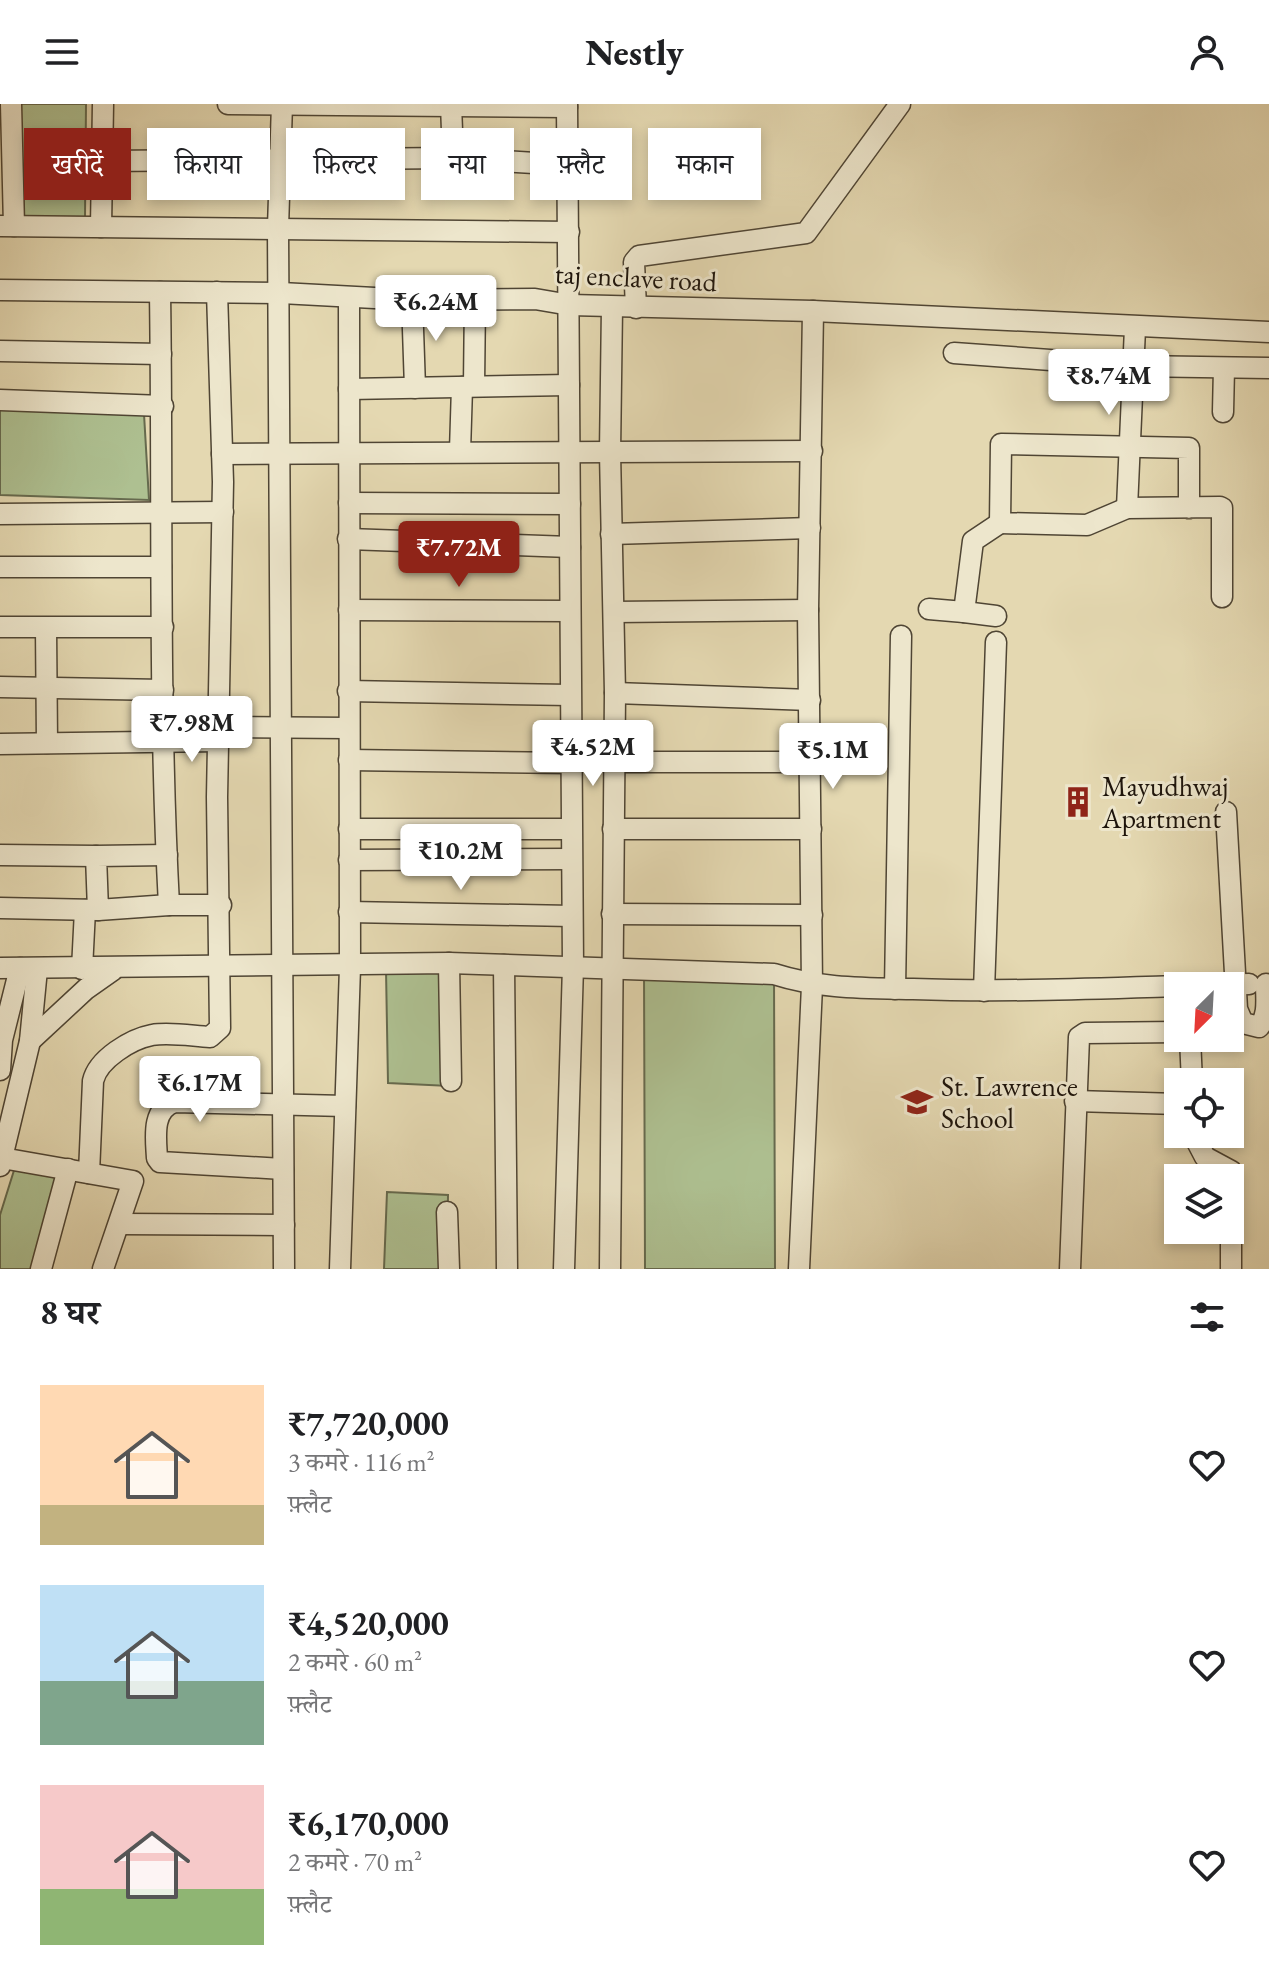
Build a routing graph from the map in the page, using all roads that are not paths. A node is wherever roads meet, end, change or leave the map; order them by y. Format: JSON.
{"nodes":[{"id":1,"x":11,"y":104,"type":"edge"},
{"id":2,"x":103,"y":104,"type":"edge"},
{"id":3,"x":228,"y":104,"type":"edge"},
{"id":4,"x":900,"y":104,"type":"edge"},
{"id":5,"x":282,"y":105,"type":"edge"},
{"id":6,"x":567,"y":105,"type":"edge"},
{"id":7,"x":451,"y":106,"type":"edge"},
{"id":8,"x":103,"y":128,"type":"edge"},
{"id":9,"x":452,"y":128,"type":"edge"},
{"id":10,"x":567,"y":128,"type":"edge"},
{"id":11,"x":421,"y":158,"type":"edge"},
{"id":12,"x":283,"y":160,"type":"junction"},
{"id":13,"x":5,"y":161,"type":"edge"},
{"id":14,"x":131,"y":161,"type":"edge"},
{"id":15,"x":102,"y":200,"type":"edge"},
{"id":16,"x":568,"y":200,"type":"edge"},
{"id":17,"x":7,"y":226,"type":"edge"},
{"id":18,"x":101,"y":227,"type":"junction"},
{"id":19,"x":278,"y":228,"type":"junction"},
{"id":20,"x":569,"y":232,"type":"junction"},
{"id":21,"x":0,"y":290,"type":"edge"},
{"id":22,"x":160,"y":292,"type":"junction"},
{"id":23,"x":217,"y":292,"type":"junction"},
{"id":24,"x":281,"y":293,"type":"junction"},
{"id":25,"x":349,"y":299,"type":"junction"},
{"id":26,"x":475,"y":299,"type":"junction"},
{"id":27,"x":412,"y":300,"type":"junction"},
{"id":28,"x":570,"y":305,"type":"junction"},
{"id":29,"x":612,"y":307,"type":"junction"},
{"id":30,"x":636,"y":308,"type":"junction"},
{"id":31,"x":813,"y":311,"type":"junction"},
{"id":32,"x":1135,"y":328,"type":"junction"},
{"id":33,"x":1269,"y":332,"type":"edge"},
{"id":34,"x":0,"y":351,"type":"edge"},
{"id":35,"x":954,"y":353,"type":"dead end"},
{"id":36,"x":161,"y":354,"type":"junction"},
{"id":37,"x":1133,"y":366,"type":"junction"},
{"id":38,"x":1224,"y":368,"type":"junction"},
{"id":39,"x":1269,"y":368,"type":"edge"},
{"id":40,"x":569,"y":385,"type":"junction"},
{"id":41,"x":468,"y":386,"type":"junction"},
{"id":42,"x":415,"y":388,"type":"junction"},
{"id":43,"x":349,"y":389,"type":"junction"},
{"id":44,"x":0,"y":400,"type":"edge"},
{"id":45,"x":163,"y":406,"type":"junction"},
{"id":46,"x":1223,"y":412,"type":"dead end"},
{"id":47,"x":1130,"y":447,"type":"junction"},
{"id":48,"x":460,"y":451,"type":"junction"},
{"id":49,"x":567,"y":451,"type":"junction"},
{"id":50,"x":812,"y":451,"type":"junction"},
{"id":51,"x":281,"y":452,"type":"junction"},
{"id":52,"x":349,"y":452,"type":"junction"},
{"id":53,"x":610,"y":452,"type":"junction"},
{"id":54,"x":222,"y":454,"type":"junction"},
{"id":55,"x":349,"y":503,"type":"junction"},
{"id":56,"x":570,"y":504,"type":"junction"},
{"id":57,"x":1127,"y":508,"type":"junction"},
{"id":58,"x":1189,"y":508,"type":"junction"},
{"id":59,"x":223,"y":512,"type":"junction"},
{"id":60,"x":159,"y":513,"type":"junction"},
{"id":61,"x":0,"y":514,"type":"edge"},
{"id":62,"x":1000,"y":523,"type":"junction"},
{"id":63,"x":810,"y":528,"type":"junction"},
{"id":64,"x":611,"y":534,"type":"junction"},
{"id":65,"x":348,"y":539,"type":"junction"},
{"id":66,"x":570,"y":547,"type":"junction"},
{"id":67,"x":0,"y":567,"type":"edge"},
{"id":68,"x":161,"y":567,"type":"junction"},
{"id":69,"x":1222,"y":597,"type":"dead end"},
{"id":70,"x":929,"y":609,"type":"dead end"},
{"id":71,"x":349,"y":610,"type":"junction"},
{"id":72,"x":808,"y":610,"type":"junction"},
{"id":73,"x":570,"y":611,"type":"junction"},
{"id":74,"x":614,"y":612,"type":"junction"},
{"id":75,"x":964,"y":612,"type":"junction"},
{"id":76,"x":996,"y":616,"type":"dead end"},
{"id":77,"x":0,"y":627,"type":"edge"},
{"id":78,"x":163,"y":627,"type":"junction"},
{"id":79,"x":46,"y":628,"type":"junction"},
{"id":80,"x":901,"y":636,"type":"dead end"},
{"id":81,"x":996,"y":642,"type":"dead end"},
{"id":82,"x":46,"y":686,"type":"junction"},
{"id":83,"x":0,"y":687,"type":"edge"},
{"id":84,"x":163,"y":690,"type":"junction"},
{"id":85,"x":348,"y":691,"type":"junction"},
{"id":86,"x":615,"y":693,"type":"junction"},
{"id":87,"x":570,"y":695,"type":"junction"},
{"id":88,"x":810,"y":700,"type":"junction"},
{"id":89,"x":282,"y":728,"type":"junction"},
{"id":90,"x":348,"y":728,"type":"junction"},
{"id":91,"x":218,"y":734,"type":"junction"},
{"id":92,"x":164,"y":742,"type":"junction"},
{"id":93,"x":47,"y":743,"type":"junction"},
{"id":94,"x":0,"y":744,"type":"edge"},
{"id":95,"x":349,"y":760,"type":"junction"},
{"id":96,"x":614,"y":762,"type":"junction"},
{"id":97,"x":810,"y":762,"type":"junction"},
{"id":98,"x":571,"y":763,"type":"junction"},
{"id":99,"x":1226,"y":812,"type":"dead end"},
{"id":100,"x":349,"y":829,"type":"junction"},
{"id":101,"x":570,"y":829,"type":"junction"},
{"id":102,"x":613,"y":829,"type":"junction"},
{"id":103,"x":811,"y":829,"type":"junction"},
{"id":104,"x":0,"y":855,"type":"edge"},
{"id":105,"x":167,"y":855,"type":"junction"},
{"id":106,"x":96,"y":856,"type":"junction"},
{"id":107,"x":571,"y":859,"type":"junction"},
{"id":108,"x":349,"y":860,"type":"junction"},
{"id":109,"x":169,"y":905,"type":"junction"},
{"id":110,"x":221,"y":905,"type":"junction"},
{"id":111,"x":0,"y":908,"type":"edge"},
{"id":112,"x":92,"y":910,"type":"junction"},
{"id":113,"x":349,"y":912,"type":"junction"},
{"id":114,"x":612,"y":914,"type":"junction"},
{"id":115,"x":812,"y":915,"type":"junction"},
{"id":116,"x":572,"y":916,"type":"junction"},
{"id":117,"x":449,"y":963,"type":"junction"},
{"id":118,"x":504,"y":965,"type":"junction"},
{"id":119,"x":221,"y":966,"type":"junction"},
{"id":120,"x":573,"y":966,"type":"junction"},
{"id":121,"x":283,"y":967,"type":"junction"},
{"id":122,"x":350,"y":967,"type":"junction"},
{"id":123,"x":611,"y":967,"type":"junction"},
{"id":124,"x":19,"y":969,"type":"edge"},
{"id":125,"x":82,"y":969,"type":"junction"},
{"id":126,"x":113,"y":970,"type":"junction"},
{"id":127,"x":1235,"y":972,"type":"edge"},
{"id":128,"x":1267,"y":984,"type":"edge"},
{"id":129,"x":1244,"y":985,"type":"edge"},
{"id":130,"x":812,"y":986,"type":"junction"},
{"id":131,"x":1164,"y":986,"type":"edge"},
{"id":132,"x":880,"y":988,"type":"junction"},
{"id":133,"x":984,"y":991,"type":"junction"},
{"id":134,"x":1244,"y":1022,"type":"edge"},
{"id":135,"x":1164,"y":1032,"type":"edge"},
{"id":136,"x":1,"y":1036,"type":"edge"},
{"id":137,"x":30,"y":1041,"type":"junction"},
{"id":138,"x":0,"y":1070,"type":"edge"},
{"id":139,"x":451,"y":1081,"type":"dead end"},
{"id":140,"x":1075,"y":1101,"type":"junction"},
{"id":141,"x":282,"y":1104,"type":"junction"},
{"id":142,"x":1164,"y":1104,"type":"edge"},
{"id":143,"x":345,"y":1106,"type":"junction"},
{"id":144,"x":1200,"y":1148,"type":"edge"},
{"id":145,"x":1,"y":1162,"type":"edge"},
{"id":146,"x":68,"y":1169,"type":"junction"},
{"id":147,"x":283,"y":1169,"type":"junction"},
{"id":148,"x":89,"y":1173,"type":"junction"},
{"id":149,"x":447,"y":1212,"type":"dead end"},
{"id":150,"x":120,"y":1224,"type":"junction"},
{"id":151,"x":284,"y":1225,"type":"junction"},
{"id":152,"x":41,"y":1269,"type":"edge"},
{"id":153,"x":103,"y":1269,"type":"edge"},
{"id":154,"x":284,"y":1269,"type":"edge"},
{"id":155,"x":340,"y":1269,"type":"edge"},
{"id":156,"x":449,"y":1269,"type":"edge"},
{"id":157,"x":507,"y":1269,"type":"edge"},
{"id":158,"x":564,"y":1269,"type":"edge"},
{"id":159,"x":610,"y":1269,"type":"edge"},
{"id":160,"x":799,"y":1269,"type":"edge"},
{"id":161,"x":1070,"y":1269,"type":"edge"},
{"id":162,"x":1231,"y":1269,"type":"edge"}],
"edges":[{"from":1,"to":13,"type":"street"},
{"from":2,"to":8,"type":"street"},
{"from":3,"to":5,"type":"street"},
{"from":4,"to":30,"type":"street"},
{"from":5,"to":7,"type":"street"},
{"from":5,"to":12,"type":"street"},
{"from":6,"to":7,"type":"street"},
{"from":6,"to":10,"type":"street"},
{"from":7,"to":9,"type":"street"},
{"from":11,"to":12,"type":"street"},
{"from":12,"to":14,"type":"street"},
{"from":12,"to":19,"type":"street"},
{"from":13,"to":17,"type":"street"},
{"from":15,"to":18,"type":"street"},
{"from":16,"to":20,"type":"street"},
{"from":17,"to":18,"type":"street"},
{"from":18,"to":19,"type":"street"},
{"from":19,"to":20,"type":"street"},
{"from":19,"to":24,"type":"street"},
{"from":20,"to":28,"type":"street"},
{"from":21,"to":22,"type":"street","name":"taj enclave road"},
{"from":22,"to":23,"type":"street","name":"taj enclave road"},
{"from":22,"to":36,"type":"street"},
{"from":23,"to":24,"type":"street","name":"taj enclave road"},
{"from":23,"to":54,"type":"street"},
{"from":24,"to":25,"type":"street","name":"taj enclave road"},
{"from":24,"to":51,"type":"street"},
{"from":25,"to":27,"type":"street","name":"taj enclave road"},
{"from":25,"to":43,"type":"street"},
{"from":26,"to":27,"type":"street","name":"taj enclave road"},
{"from":26,"to":28,"type":"street","name":"taj enclave road"},
{"from":26,"to":41,"type":"street"},
{"from":27,"to":42,"type":"street"},
{"from":28,"to":29,"type":"street","name":"taj enclave road"},
{"from":28,"to":40,"type":"street"},
{"from":29,"to":30,"type":"street","name":"taj enclave road"},
{"from":29,"to":53,"type":"street"},
{"from":30,"to":31,"type":"street","name":"taj enclave road"},
{"from":31,"to":32,"type":"street","name":"taj enclave road"},
{"from":31,"to":50,"type":"street"},
{"from":32,"to":33,"type":"street","name":"taj enclave road"},
{"from":32,"to":37,"type":"street"},
{"from":34,"to":36,"type":"street"},
{"from":35,"to":37,"type":"street"},
{"from":36,"to":45,"type":"street"},
{"from":37,"to":38,"type":"street"},
{"from":37,"to":47,"type":"street"},
{"from":38,"to":39,"type":"street"},
{"from":38,"to":46,"type":"street"},
{"from":40,"to":41,"type":"street"},
{"from":40,"to":49,"type":"street"},
{"from":41,"to":42,"type":"street"},
{"from":41,"to":48,"type":"street"},
{"from":42,"to":43,"type":"street"},
{"from":43,"to":52,"type":"street"},
{"from":44,"to":45,"type":"street"},
{"from":45,"to":60,"type":"street"},
{"from":47,"to":57,"type":"street"},
{"from":47,"to":58,"type":"street"},
{"from":47,"to":62,"type":"street"},
{"from":48,"to":49,"type":"street"},
{"from":48,"to":52,"type":"street"},
{"from":49,"to":53,"type":"street"},
{"from":49,"to":56,"type":"street"},
{"from":50,"to":53,"type":"street"},
{"from":50,"to":63,"type":"street"},
{"from":51,"to":52,"type":"street"},
{"from":51,"to":54,"type":"street"},
{"from":51,"to":89,"type":"street"},
{"from":52,"to":55,"type":"street"},
{"from":53,"to":64,"type":"street"},
{"from":54,"to":59,"type":"street"},
{"from":55,"to":56,"type":"street"},
{"from":55,"to":65,"type":"street"},
{"from":56,"to":66,"type":"street"},
{"from":57,"to":58,"type":"street"},
{"from":57,"to":62,"type":"street"},
{"from":58,"to":69,"type":"street"},
{"from":59,"to":60,"type":"street"},
{"from":59,"to":91,"type":"street"},
{"from":60,"to":61,"type":"street"},
{"from":60,"to":68,"type":"street"},
{"from":62,"to":75,"type":"street"},
{"from":63,"to":64,"type":"street"},
{"from":63,"to":72,"type":"street"},
{"from":64,"to":74,"type":"street"},
{"from":65,"to":66,"type":"street"},
{"from":65,"to":71,"type":"street"},
{"from":66,"to":73,"type":"street"},
{"from":67,"to":68,"type":"street"},
{"from":68,"to":78,"type":"street"},
{"from":70,"to":75,"type":"street"},
{"from":71,"to":73,"type":"street"},
{"from":71,"to":85,"type":"street"},
{"from":72,"to":74,"type":"street"},
{"from":72,"to":88,"type":"street"},
{"from":73,"to":87,"type":"street"},
{"from":74,"to":86,"type":"street"},
{"from":75,"to":76,"type":"street"},
{"from":77,"to":79,"type":"street"},
{"from":78,"to":79,"type":"street"},
{"from":78,"to":84,"type":"street"},
{"from":79,"to":82,"type":"street"},
{"from":80,"to":132,"type":"street"},
{"from":81,"to":133,"type":"street"},
{"from":82,"to":83,"type":"street"},
{"from":82,"to":84,"type":"street"},
{"from":82,"to":93,"type":"street"},
{"from":84,"to":92,"type":"street"},
{"from":85,"to":87,"type":"street"},
{"from":85,"to":90,"type":"street"},
{"from":86,"to":88,"type":"street"},
{"from":86,"to":96,"type":"street"},
{"from":87,"to":98,"type":"street"},
{"from":88,"to":97,"type":"street"},
{"from":89,"to":90,"type":"street"},
{"from":89,"to":91,"type":"street"},
{"from":89,"to":121,"type":"street"},
{"from":90,"to":95,"type":"street"},
{"from":91,"to":92,"type":"street"},
{"from":91,"to":110,"type":"street"},
{"from":92,"to":93,"type":"street"},
{"from":92,"to":105,"type":"street"},
{"from":93,"to":94,"type":"street"},
{"from":95,"to":98,"type":"street"},
{"from":95,"to":100,"type":"street"},
{"from":96,"to":97,"type":"street"},
{"from":96,"to":102,"type":"street"},
{"from":97,"to":103,"type":"street"},
{"from":98,"to":101,"type":"street"},
{"from":99,"to":127,"type":"street"},
{"from":100,"to":101,"type":"street"},
{"from":100,"to":108,"type":"street"},
{"from":101,"to":107,"type":"street"},
{"from":102,"to":103,"type":"street"},
{"from":102,"to":114,"type":"street"},
{"from":103,"to":115,"type":"street"},
{"from":104,"to":106,"type":"street"},
{"from":105,"to":106,"type":"street"},
{"from":105,"to":109,"type":"street"},
{"from":106,"to":112,"type":"street"},
{"from":107,"to":108,"type":"street"},
{"from":107,"to":116,"type":"street"},
{"from":108,"to":113,"type":"street"},
{"from":109,"to":110,"type":"street"},
{"from":109,"to":112,"type":"street"},
{"from":110,"to":119,"type":"street"},
{"from":111,"to":112,"type":"street"},
{"from":112,"to":125,"type":"street"},
{"from":113,"to":116,"type":"street"},
{"from":113,"to":122,"type":"street"},
{"from":114,"to":115,"type":"street"},
{"from":114,"to":123,"type":"street"},
{"from":115,"to":130,"type":"street"},
{"from":116,"to":120,"type":"street"},
{"from":117,"to":118,"type":"street"},
{"from":117,"to":122,"type":"street"},
{"from":117,"to":139,"type":"street"},
{"from":118,"to":120,"type":"street"},
{"from":118,"to":157,"type":"street"},
{"from":119,"to":121,"type":"street"},
{"from":119,"to":126,"type":"street"},
{"from":119,"to":148,"type":"street"},
{"from":120,"to":123,"type":"street"},
{"from":120,"to":158,"type":"street"},
{"from":121,"to":122,"type":"street"},
{"from":121,"to":141,"type":"street"},
{"from":122,"to":143,"type":"street"},
{"from":123,"to":130,"type":"street"},
{"from":123,"to":159,"type":"street"},
{"from":124,"to":125,"type":"street"},
{"from":124,"to":136,"type":"street"},
{"from":124,"to":137,"type":"street"},
{"from":125,"to":126,"type":"street"},
{"from":126,"to":137,"type":"street"},
{"from":128,"to":129,"type":"street"},
{"from":128,"to":134,"type":"street"},
{"from":130,"to":132,"type":"street"},
{"from":130,"to":160,"type":"street"},
{"from":131,"to":133,"type":"street"},
{"from":132,"to":133,"type":"street"},
{"from":135,"to":140,"type":"street"},
{"from":136,"to":138,"type":"street"},
{"from":137,"to":145,"type":"street"},
{"from":140,"to":142,"type":"street"},
{"from":140,"to":161,"type":"street"},
{"from":141,"to":143,"type":"street"},
{"from":141,"to":147,"type":"street"},
{"from":141,"to":147,"type":"street"},
{"from":143,"to":155,"type":"street"},
{"from":144,"to":162,"type":"street"},
{"from":145,"to":146,"type":"street"},
{"from":146,"to":148,"type":"street"},
{"from":146,"to":152,"type":"street"},
{"from":147,"to":151,"type":"street"},
{"from":148,"to":150,"type":"street"},
{"from":149,"to":156,"type":"street"},
{"from":150,"to":151,"type":"street"},
{"from":150,"to":153,"type":"street"},
{"from":151,"to":154,"type":"street"}]}
